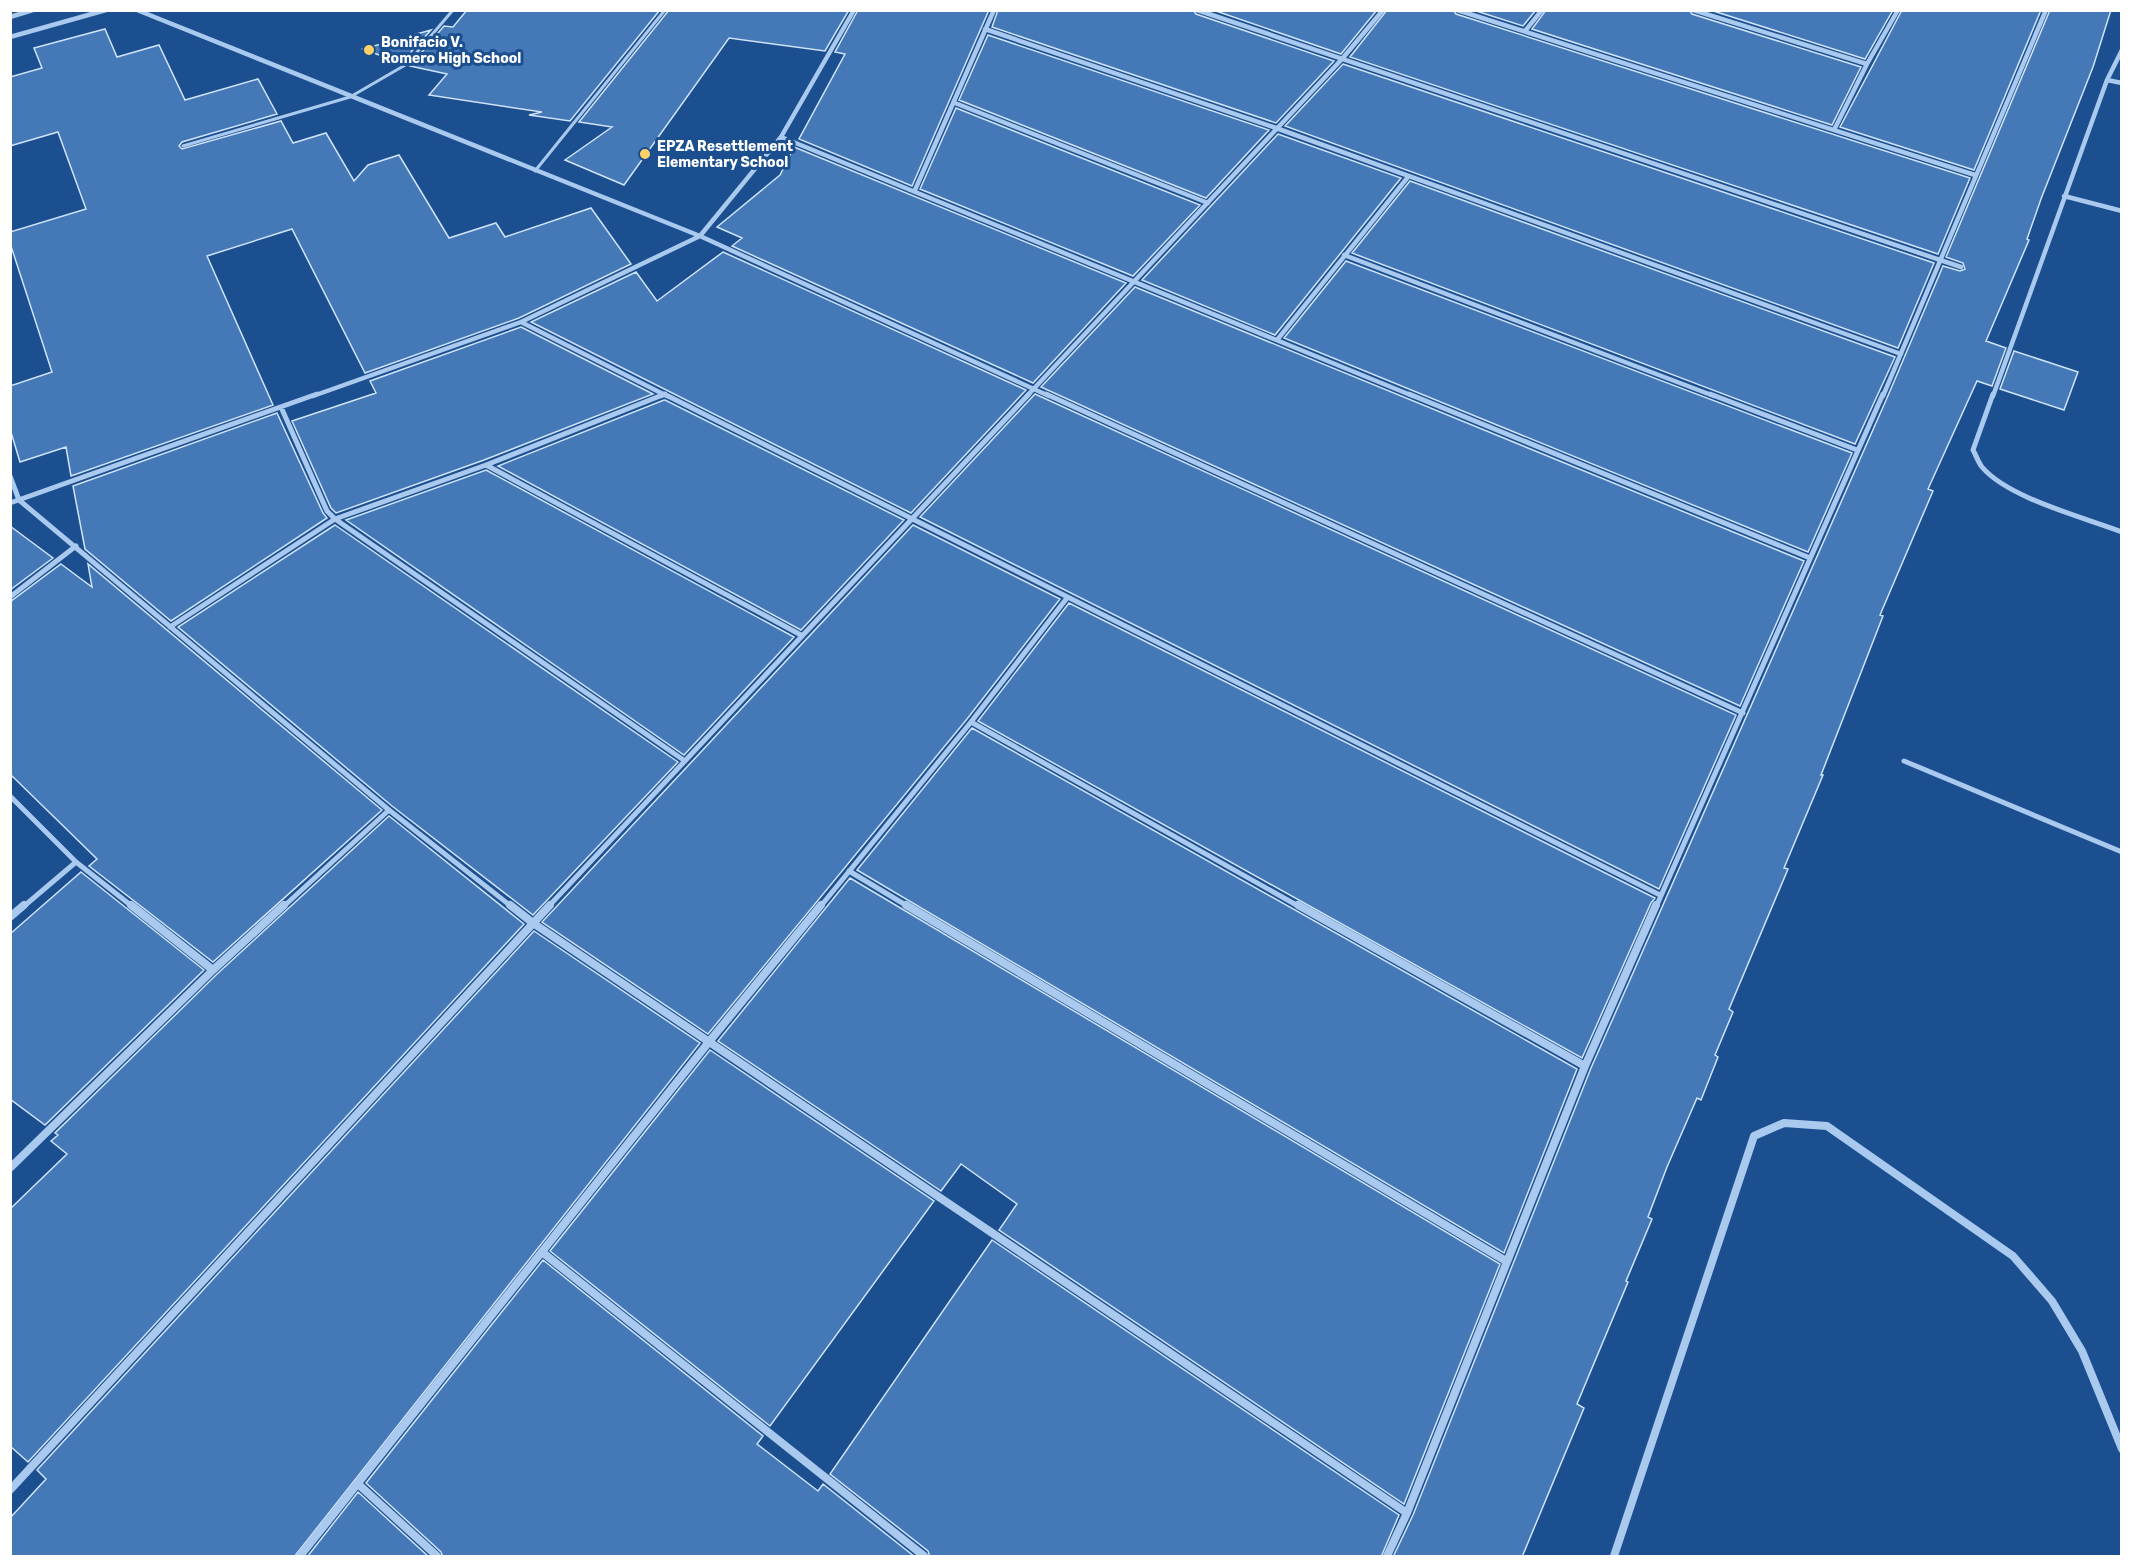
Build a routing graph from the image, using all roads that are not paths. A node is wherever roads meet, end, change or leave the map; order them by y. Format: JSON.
{"nodes":[{"id":1,"x":33,"y":10,"type":"edge"},
{"id":2,"x":106,"y":10,"type":"edge"},
{"id":3,"x":137,"y":10,"type":"edge"},
{"id":4,"x":453,"y":10,"type":"edge"},
{"id":5,"x":665,"y":10,"type":"edge"},
{"id":6,"x":854,"y":10,"type":"edge"},
{"id":7,"x":994,"y":10,"type":"edge"},
{"id":8,"x":1197,"y":10,"type":"edge"},
{"id":9,"x":1217,"y":10,"type":"edge"},
{"id":10,"x":1383,"y":10,"type":"edge"},
{"id":11,"x":1457,"y":10,"type":"edge"},
{"id":12,"x":1542,"y":10,"type":"edge"},
{"id":13,"x":1693,"y":10,"type":"edge"},
{"id":14,"x":1898,"y":10,"type":"edge"},
{"id":15,"x":2046,"y":10,"type":"edge"},
{"id":16,"x":1212,"y":15,"type":"junction"},
{"id":17,"x":10,"y":17,"type":"edge"},
{"id":18,"x":986,"y":29,"type":"junction"},
{"id":19,"x":1525,"y":30,"type":"junction"},
{"id":20,"x":10,"y":37,"type":"edge"},
{"id":21,"x":2121,"y":50,"type":"edge"},
{"id":22,"x":1342,"y":58,"type":"junction"},
{"id":23,"x":1867,"y":64,"type":"junction"},
{"id":24,"x":2107,"y":80,"type":"junction"},
{"id":25,"x":2121,"y":84,"type":"edge"},
{"id":26,"x":350,"y":97,"type":"junction"},
{"id":27,"x":955,"y":104,"type":"junction"},
{"id":28,"x":1276,"y":128,"type":"junction"},
{"id":29,"x":1834,"y":130,"type":"junction"},
{"id":30,"x":781,"y":137,"type":"junction"},
{"id":31,"x":183,"y":146,"type":"dead end"},
{"id":32,"x":535,"y":171,"type":"junction"},
{"id":33,"x":1976,"y":175,"type":"junction"},
{"id":34,"x":1408,"y":177,"type":"junction"},
{"id":35,"x":915,"y":190,"type":"junction"},
{"id":36,"x":2064,"y":196,"type":"junction"},
{"id":37,"x":1208,"y":203,"type":"junction"},
{"id":38,"x":2121,"y":212,"type":"edge"},
{"id":39,"x":700,"y":236,"type":"junction"},
{"id":40,"x":1344,"y":255,"type":"junction"},
{"id":41,"x":1940,"y":259,"type":"junction"},
{"id":42,"x":1961,"y":267,"type":"dead end"},
{"id":43,"x":1133,"y":281,"type":"junction"},
{"id":44,"x":521,"y":322,"type":"junction"},
{"id":45,"x":1277,"y":340,"type":"junction"},
{"id":46,"x":1901,"y":354,"type":"junction"},
{"id":47,"x":1033,"y":388,"type":"junction"},
{"id":48,"x":665,"y":394,"type":"junction"},
{"id":49,"x":281,"y":407,"type":"junction"},
{"id":50,"x":1857,"y":450,"type":"junction"},
{"id":51,"x":486,"y":465,"type":"junction"},
{"id":52,"x":10,"y":476,"type":"edge"},
{"id":53,"x":19,"y":500,"type":"junction"},
{"id":54,"x":10,"y":503,"type":"edge"},
{"id":55,"x":335,"y":519,"type":"junction"},
{"id":56,"x":912,"y":519,"type":"junction"},
{"id":57,"x":2121,"y":532,"type":"edge"},
{"id":58,"x":76,"y":546,"type":"junction"},
{"id":59,"x":1810,"y":558,"type":"junction"},
{"id":60,"x":10,"y":597,"type":"edge"},
{"id":61,"x":1067,"y":598,"type":"junction"},
{"id":62,"x":170,"y":627,"type":"junction"},
{"id":63,"x":801,"y":636,"type":"junction"},
{"id":64,"x":1743,"y":713,"type":"junction"},
{"id":65,"x":971,"y":722,"type":"junction"},
{"id":66,"x":685,"y":760,"type":"junction"},
{"id":67,"x":1904,"y":761,"type":"dead end"},
{"id":68,"x":10,"y":796,"type":"edge"},
{"id":69,"x":388,"y":810,"type":"junction"},
{"id":70,"x":2121,"y":852,"type":"edge"},
{"id":71,"x":76,"y":862,"type":"junction"},
{"id":72,"x":849,"y":871,"type":"junction"},
{"id":73,"x":1660,"y":895,"type":"junction"},
{"id":74,"x":10,"y":917,"type":"edge"},
{"id":75,"x":533,"y":922,"type":"junction"},
{"id":76,"x":213,"y":970,"type":"junction"},
{"id":77,"x":708,"y":1043,"type":"junction"},
{"id":78,"x":1585,"y":1066,"type":"junction"},
{"id":79,"x":10,"y":1168,"type":"edge"},
{"id":80,"x":542,"y":1252,"type":"junction"},
{"id":81,"x":1506,"y":1261,"type":"junction"},
{"id":82,"x":2121,"y":1449,"type":"edge"},
{"id":83,"x":358,"y":1484,"type":"junction"},
{"id":84,"x":10,"y":1491,"type":"edge"},
{"id":85,"x":1407,"y":1513,"type":"junction"},
{"id":86,"x":300,"y":1557,"type":"edge"},
{"id":87,"x":437,"y":1557,"type":"edge"},
{"id":88,"x":924,"y":1557,"type":"edge"},
{"id":89,"x":1386,"y":1557,"type":"edge"},
{"id":90,"x":1614,"y":1557,"type":"edge"}],
"edges":[{"from":1,"to":17,"type":"street"},
{"from":2,"to":20,"type":"street"},
{"from":3,"to":26,"type":"street"},
{"from":4,"to":26,"type":"lane"},
{"from":5,"to":32,"type":"lane"},
{"from":6,"to":30,"type":"street"},
{"from":7,"to":18,"type":"street"},
{"from":8,"to":16,"type":"street"},
{"from":9,"to":16,"type":"street"},
{"from":10,"to":22,"type":"street"},
{"from":11,"to":19,"type":"street"},
{"from":12,"to":19,"type":"street"},
{"from":13,"to":23,"type":"street"},
{"from":14,"to":23,"type":"street"},
{"from":15,"to":33,"type":"street"},
{"from":16,"to":22,"type":"street"},
{"from":18,"to":27,"type":"street"},
{"from":18,"to":28,"type":"street"},
{"from":19,"to":29,"type":"street"},
{"from":21,"to":24,"type":"street"},
{"from":22,"to":28,"type":"street"},
{"from":22,"to":41,"type":"street"},
{"from":23,"to":29,"type":"street"},
{"from":24,"to":25,"type":"street"},
{"from":24,"to":36,"type":"street"},
{"from":26,"to":31,"type":"lane"},
{"from":26,"to":32,"type":"street"},
{"from":27,"to":35,"type":"street"},
{"from":27,"to":37,"type":"street"},
{"from":28,"to":34,"type":"street"},
{"from":28,"to":37,"type":"street"},
{"from":29,"to":33,"type":"street"},
{"from":30,"to":35,"type":"street"},
{"from":30,"to":39,"type":"street"},
{"from":32,"to":39,"type":"street"},
{"from":33,"to":41,"type":"street"},
{"from":34,"to":40,"type":"street"},
{"from":34,"to":46,"type":"street"},
{"from":35,"to":43,"type":"street"},
{"from":36,"to":38,"type":"street"},
{"from":36,"to":57,"type":"street"},
{"from":37,"to":43,"type":"street"},
{"from":39,"to":44,"type":"street"},
{"from":39,"to":47,"type":"street"},
{"from":40,"to":45,"type":"street"},
{"from":40,"to":50,"type":"street"},
{"from":41,"to":42,"type":"street"},
{"from":41,"to":46,"type":"street"},
{"from":43,"to":45,"type":"street"},
{"from":43,"to":47,"type":"street"},
{"from":44,"to":48,"type":"street"},
{"from":44,"to":49,"type":"street"},
{"from":45,"to":59,"type":"street"},
{"from":46,"to":50,"type":"street"},
{"from":47,"to":56,"type":"street"},
{"from":47,"to":64,"type":"street"},
{"from":48,"to":51,"type":"street"},
{"from":48,"to":56,"type":"street"},
{"from":49,"to":53,"type":"street"},
{"from":49,"to":55,"type":"street"},
{"from":50,"to":59,"type":"street"},
{"from":51,"to":55,"type":"street"},
{"from":51,"to":63,"type":"street"},
{"from":52,"to":53,"type":"street"},
{"from":53,"to":54,"type":"street"},
{"from":53,"to":58,"type":"street"},
{"from":55,"to":62,"type":"street"},
{"from":55,"to":66,"type":"street"},
{"from":56,"to":61,"type":"street"},
{"from":56,"to":63,"type":"street"},
{"from":58,"to":60,"type":"street"},
{"from":58,"to":62,"type":"street"},
{"from":59,"to":64,"type":"street"},
{"from":61,"to":65,"type":"street"},
{"from":61,"to":73,"type":"street"},
{"from":62,"to":69,"type":"street"},
{"from":63,"to":66,"type":"street"},
{"from":64,"to":73,"type":"street"},
{"from":65,"to":72,"type":"street"},
{"from":65,"to":78,"type":"street"},
{"from":66,"to":75,"type":"street"},
{"from":67,"to":70,"type":"street"},
{"from":68,"to":71,"type":"street"},
{"from":69,"to":75,"type":"street"},
{"from":69,"to":76,"type":"street"},
{"from":71,"to":74,"type":"street"},
{"from":71,"to":76,"type":"street"},
{"from":72,"to":77,"type":"street"},
{"from":72,"to":81,"type":"street"},
{"from":73,"to":78,"type":"street"},
{"from":75,"to":77,"type":"street"},
{"from":75,"to":84,"type":"street"},
{"from":76,"to":79,"type":"street"},
{"from":77,"to":80,"type":"street"},
{"from":77,"to":85,"type":"street"},
{"from":78,"to":81,"type":"street"},
{"from":80,"to":83,"type":"street"},
{"from":80,"to":88,"type":"street"},
{"from":81,"to":85,"type":"street"},
{"from":82,"to":90,"type":"street"},
{"from":83,"to":86,"type":"street"},
{"from":83,"to":87,"type":"street"},
{"from":85,"to":89,"type":"street"}]}
